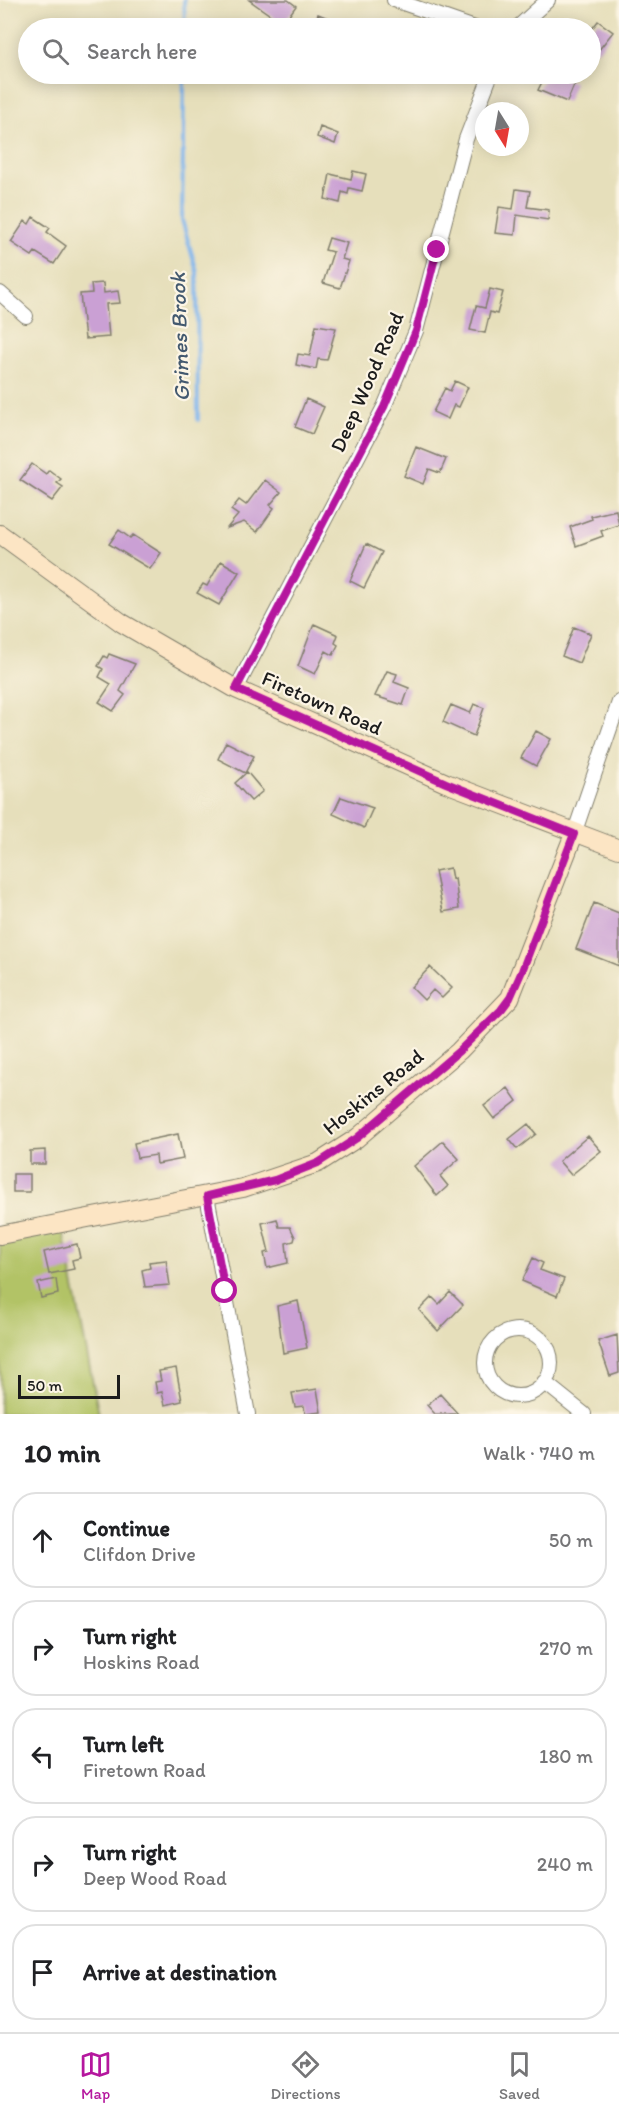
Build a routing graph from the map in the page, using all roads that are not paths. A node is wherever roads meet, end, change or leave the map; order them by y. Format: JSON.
{"nodes":[{"id":1,"x":394,"y":0,"type":"edge"},
{"id":2,"x":548,"y":0,"type":"edge"},
{"id":3,"x":446,"y":18,"type":"edge"},
{"id":4,"x":528,"y":18,"type":"edge"},
{"id":5,"x":487,"y":84,"type":"edge"},
{"id":6,"x":0,"y":292,"type":"edge"},
{"id":7,"x":26,"y":316,"type":"dead end"},
{"id":8,"x":0,"y":534,"type":"edge"},
{"id":9,"x":236,"y":689,"type":"junction"},
{"id":10,"x":619,"y":702,"type":"edge"},
{"id":11,"x":574,"y":834,"type":"junction"},
{"id":12,"x":619,"y":849,"type":"edge"},
{"id":13,"x":207,"y":1196,"type":"junction"},
{"id":14,"x":0,"y":1236,"type":"edge"},
{"id":15,"x":544,"y":1382,"type":"junction"},
{"id":16,"x":248,"y":1414,"type":"edge"},
{"id":17,"x":584,"y":1414,"type":"edge"}],
"edges":[{"from":1,"to":3,"type":"street"},
{"from":2,"to":4,"type":"street"},
{"from":5,"to":9,"type":"street","name":"Deep Wood Road"},
{"from":6,"to":7,"type":"street"},
{"from":8,"to":9,"type":"street","name":"Firetown Road"},
{"from":9,"to":11,"type":"street","name":"Firetown Road"},
{"from":10,"to":11,"type":"street"},
{"from":11,"to":12,"type":"street","name":"Firetown Road"},
{"from":11,"to":13,"type":"street","name":"Hoskins Road"},
{"from":13,"to":14,"type":"street","name":"Hoskins Road"},
{"from":13,"to":16,"type":"street"},
{"from":15,"to":15,"type":"street"},
{"from":15,"to":17,"type":"street"}]}
